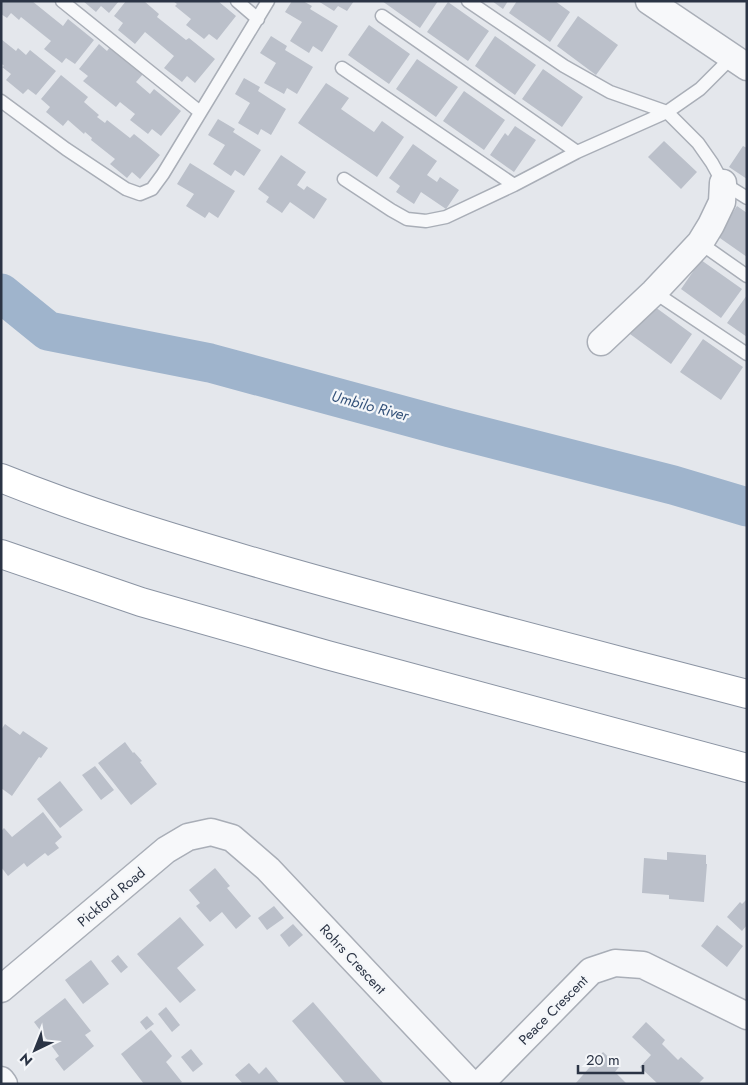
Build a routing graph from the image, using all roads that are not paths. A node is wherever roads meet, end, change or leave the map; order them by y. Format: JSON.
{"nodes":[{"id":1,"x":62,"y":1,"type":"edge"},
{"id":2,"x":237,"y":1,"type":"edge"},
{"id":3,"x":268,"y":1,"type":"edge"},
{"id":4,"x":468,"y":1,"type":"edge"},
{"id":5,"x":649,"y":1,"type":"edge"},
{"id":6,"x":382,"y":16,"type":"dead end"},
{"id":7,"x":258,"y":19,"type":"junction"},
{"id":8,"x":739,"y":62,"type":"edge"},
{"id":9,"x":342,"y":68,"type":"dead end"},
{"id":10,"x":1,"y":101,"type":"edge"},
{"id":11,"x":200,"y":112,"type":"junction"},
{"id":12,"x":667,"y":112,"type":"junction"},
{"id":13,"x":577,"y":152,"type":"junction"},
{"id":14,"x":344,"y":179,"type":"dead end"},
{"id":15,"x":723,"y":183,"type":"junction"},
{"id":16,"x":514,"y":185,"type":"junction"},
{"id":17,"x":747,"y":198,"type":"edge"},
{"id":18,"x":700,"y":243,"type":"junction"},
{"id":19,"x":747,"y":276,"type":"edge"},
{"id":20,"x":654,"y":292,"type":"junction"},
{"id":21,"x":602,"y":342,"type":"dead end"},
{"id":22,"x":747,"y":354,"type":"edge"},
{"id":23,"x":1,"y":478,"type":"edge"},
{"id":24,"x":1,"y":554,"type":"edge"},
{"id":25,"x":747,"y":694,"type":"edge"},
{"id":26,"x":747,"y":768,"type":"edge"},
{"id":27,"x":232,"y":838,"type":"joint"},
{"id":28,"x":1,"y":989,"type":"edge"},
{"id":29,"x":747,"y":1016,"type":"edge"},
{"id":30,"x":1,"y":1080,"type":"edge"},
{"id":31,"x":4,"y":1084,"type":"edge"},
{"id":32,"x":471,"y":1084,"type":"edge"},
{"id":33,"x":480,"y":1084,"type":"edge"}],
"edges":[{"from":1,"to":11,"type":"lane"},
{"from":2,"to":7,"type":"lane"},
{"from":3,"to":7,"type":"lane"},
{"from":4,"to":12,"type":"lane"},
{"from":5,"to":8,"type":"street"},
{"from":6,"to":13,"type":"lane"},
{"from":7,"to":11,"type":"lane"},
{"from":8,"to":12,"type":"lane"},
{"from":9,"to":16,"type":"lane"},
{"from":10,"to":11,"type":"lane"},
{"from":12,"to":13,"type":"lane"},
{"from":12,"to":15,"type":"lane"},
{"from":13,"to":16,"type":"lane"},
{"from":14,"to":16,"type":"lane"},
{"from":15,"to":17,"type":"lane"},
{"from":15,"to":18,"type":"street"},
{"from":18,"to":19,"type":"lane"},
{"from":18,"to":20,"type":"street"},
{"from":20,"to":21,"type":"street"},
{"from":20,"to":22,"type":"lane"},
{"from":23,"to":25,"type":"highway"},
{"from":24,"to":26,"type":"highway"},
{"from":27,"to":28,"type":"street","name":"Pickford Road"},
{"from":27,"to":32,"type":"street","name":"Rohrs Crescent"},
{"from":29,"to":33,"type":"street","name":"Peace Crescent"},
{"from":30,"to":31,"type":"street"}]}
